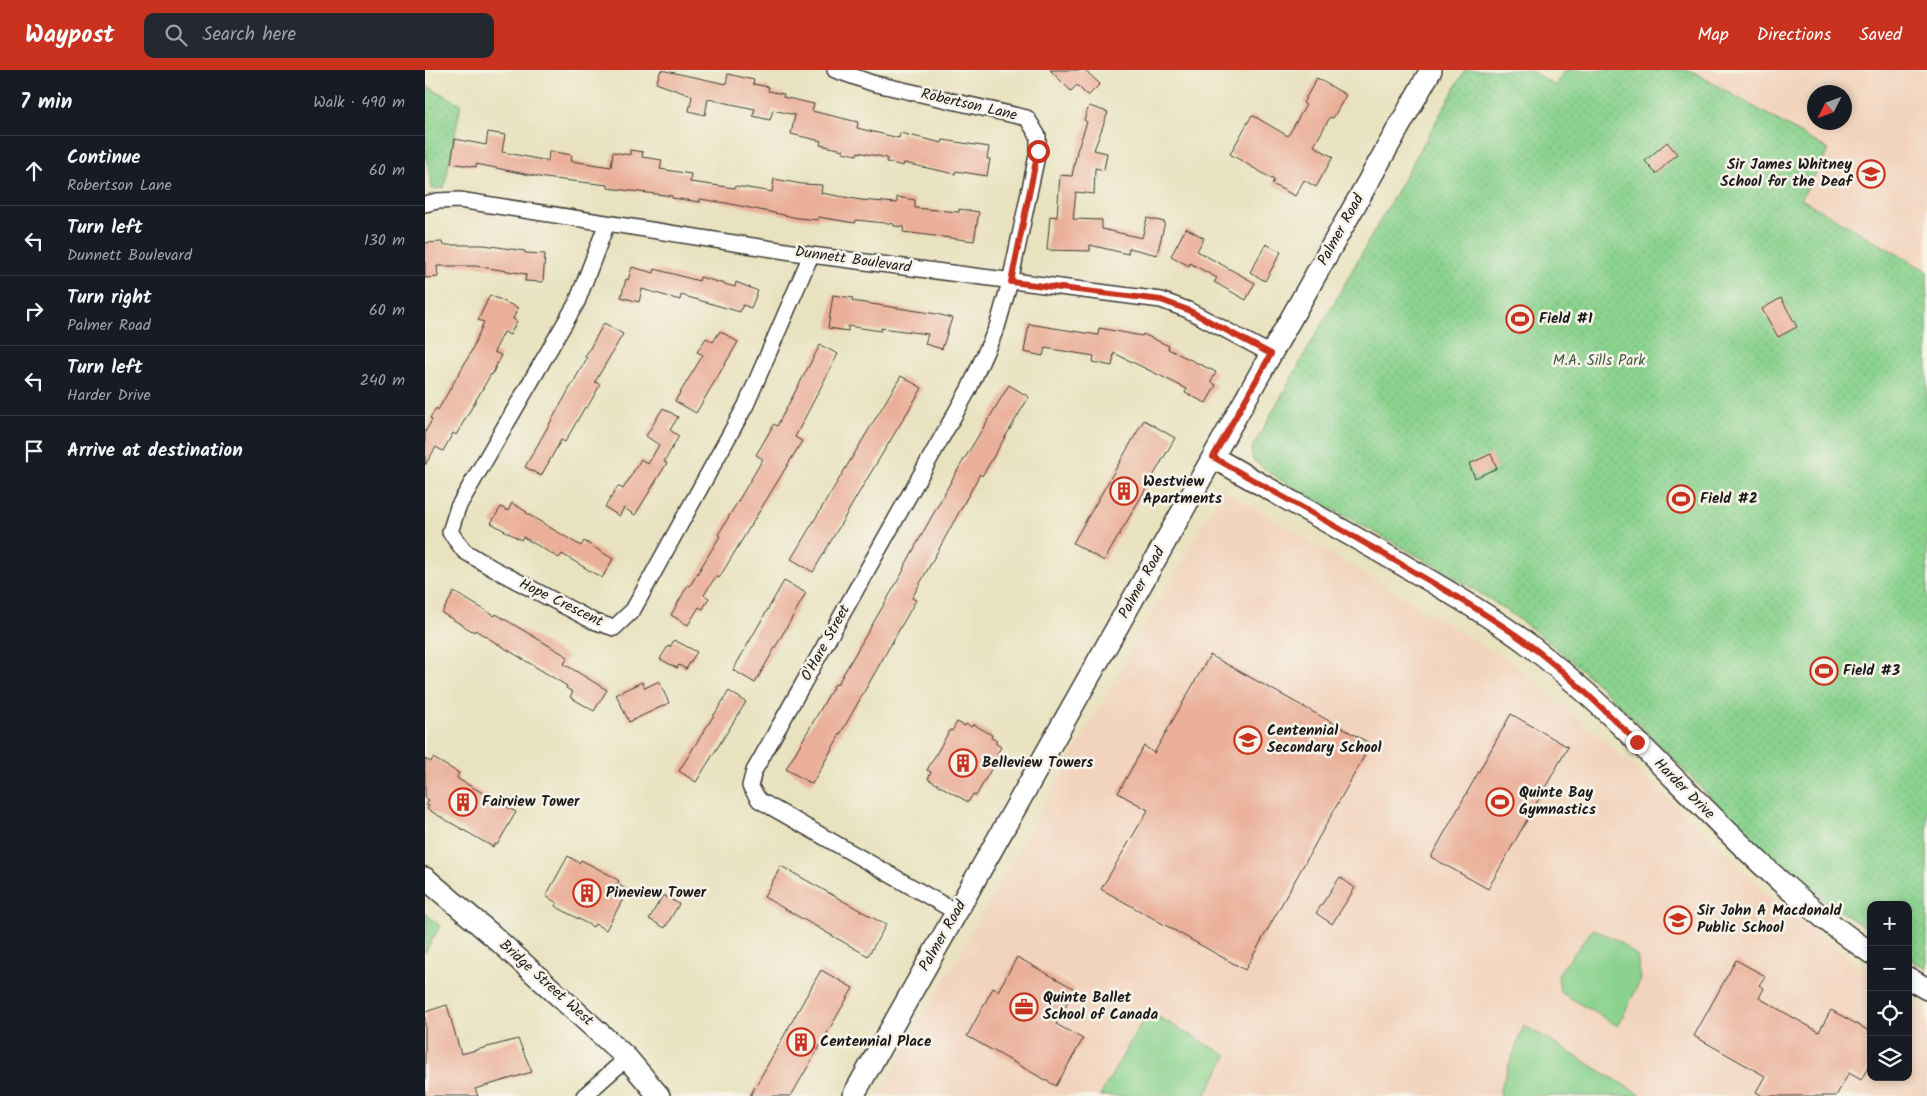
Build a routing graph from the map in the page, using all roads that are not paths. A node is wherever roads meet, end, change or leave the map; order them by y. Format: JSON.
{"nodes":[{"id":1,"x":835,"y":70,"type":"edge"},
{"id":2,"x":1431,"y":70,"type":"edge"},
{"id":3,"x":425,"y":204,"type":"edge"},
{"id":4,"x":607,"y":223,"type":"junction"},
{"id":5,"x":811,"y":255,"type":"junction"},
{"id":6,"x":1011,"y":282,"type":"junction"},
{"id":7,"x":1271,"y":354,"type":"junction"},
{"id":8,"x":1213,"y":457,"type":"junction"},
{"id":9,"x":425,"y":878,"type":"edge"},
{"id":10,"x":956,"y":912,"type":"junction"},
{"id":11,"x":1867,"y":950,"type":"edge"},
{"id":12,"x":1912,"y":980,"type":"edge"},
{"id":13,"x":1927,"y":989,"type":"edge"},
{"id":14,"x":627,"y":1058,"type":"junction"},
{"id":15,"x":584,"y":1096,"type":"edge"},
{"id":16,"x":659,"y":1096,"type":"edge"},
{"id":17,"x":853,"y":1096,"type":"edge"}],
"edges":[{"from":1,"to":6,"type":"street","name":"Robertson Lane"},
{"from":2,"to":7,"type":"street","name":"Palmer Road"},
{"from":3,"to":4,"type":"street","name":"Dunnett Boulevard"},
{"from":4,"to":5,"type":"street","name":"Dunnett Boulevard"},
{"from":4,"to":5,"type":"street","name":"Hope Crescent"},
{"from":5,"to":6,"type":"street","name":"Dunnett Boulevard"},
{"from":6,"to":7,"type":"street","name":"Dunnett Boulevard"},
{"from":6,"to":10,"type":"street","name":"O'Hare Street"},
{"from":7,"to":8,"type":"street","name":"Palmer Road"},
{"from":8,"to":10,"type":"street","name":"Palmer Road"},
{"from":8,"to":11,"type":"street","name":"Harder Drive"},
{"from":9,"to":14,"type":"street","name":"Bridge Street West"},
{"from":10,"to":17,"type":"street","name":"Palmer Road"},
{"from":12,"to":13,"type":"street"},
{"from":14,"to":15,"type":"street"},
{"from":14,"to":16,"type":"street","name":"Bridge Street West"}]}
